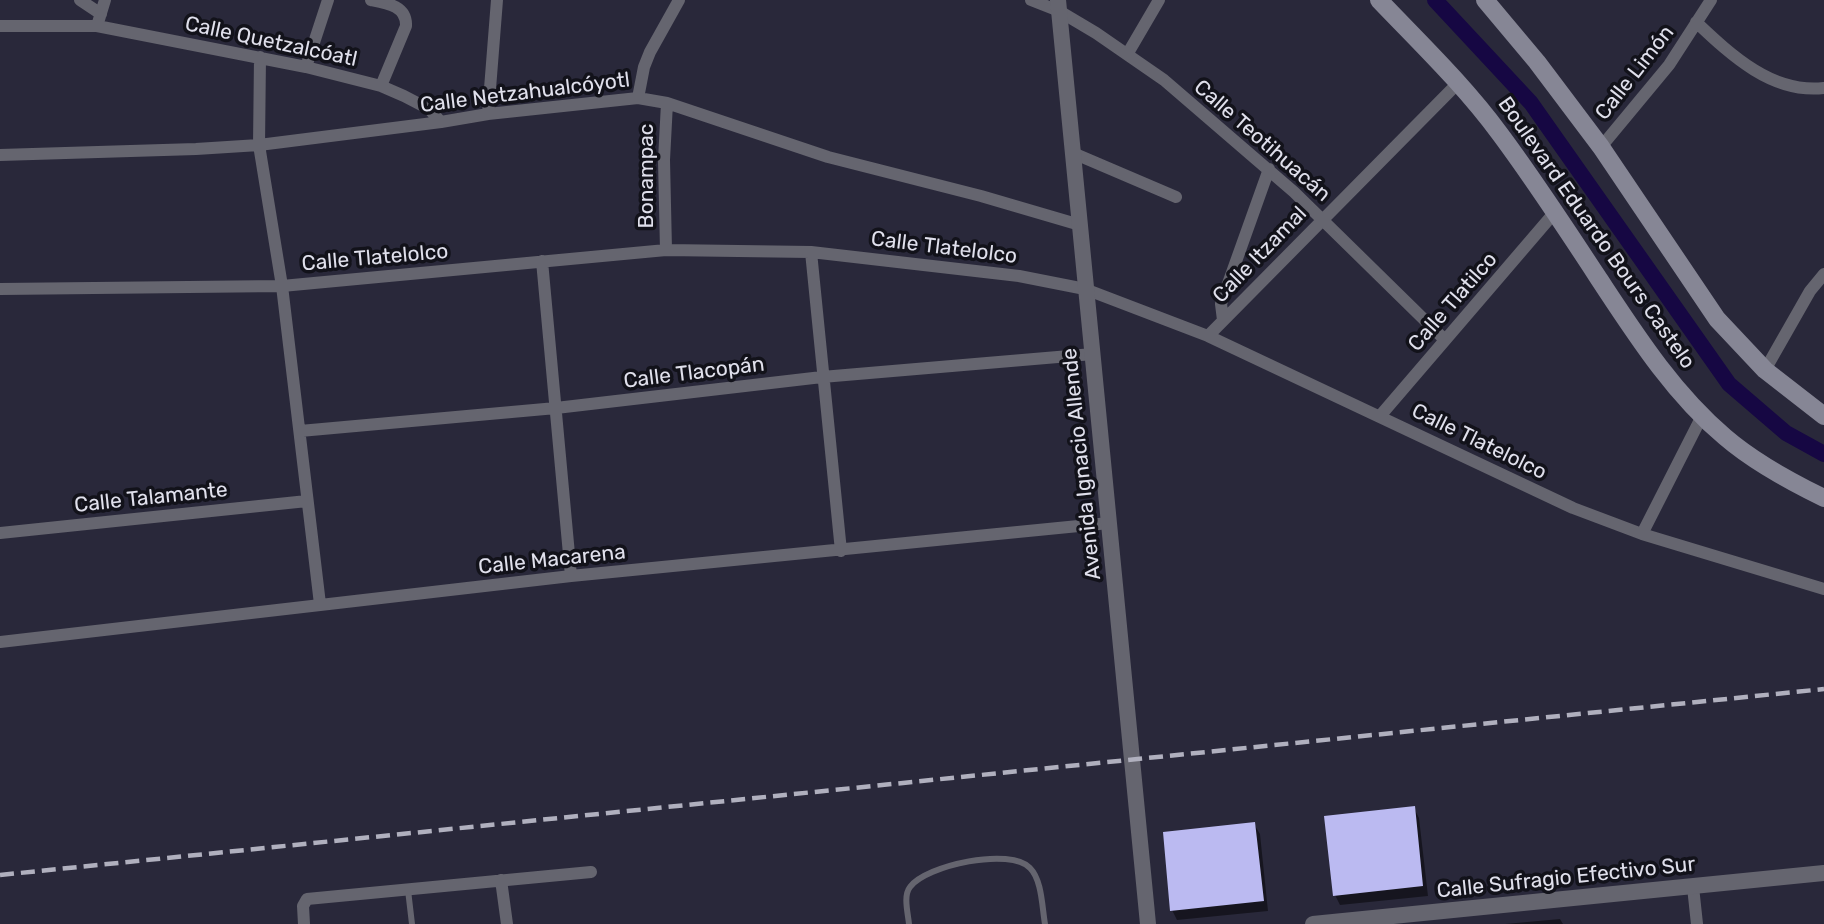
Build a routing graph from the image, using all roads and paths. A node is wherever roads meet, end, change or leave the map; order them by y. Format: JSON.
{"nodes":[{"id":1,"x":80,"y":0,"type":"edge"},
{"id":2,"x":106,"y":0,"type":"edge"},
{"id":3,"x":328,"y":0,"type":"edge"},
{"id":4,"x":371,"y":0,"type":"edge"},
{"id":5,"x":497,"y":0,"type":"edge"},
{"id":6,"x":679,"y":0,"type":"edge"},
{"id":7,"x":1031,"y":0,"type":"edge"},
{"id":8,"x":1158,"y":0,"type":"edge"},
{"id":9,"x":1378,"y":0,"type":"edge"},
{"id":10,"x":1711,"y":0,"type":"edge"},
{"id":11,"x":1487,"y":1,"type":"edge"},
{"id":12,"x":1059,"y":6,"type":"edge"},
{"id":13,"x":99,"y":20,"type":"junction"},
{"id":14,"x":1696,"y":22,"type":"junction"},
{"id":15,"x":0,"y":26,"type":"edge"},
{"id":16,"x":1128,"y":53,"type":"junction"},
{"id":17,"x":260,"y":57,"type":"junction"},
{"id":18,"x":306,"y":67,"type":"junction"},
{"id":19,"x":1458,"y":83,"type":"junction"},
{"id":20,"x":381,"y":86,"type":"junction"},
{"id":21,"x":1824,"y":88,"type":"edge"},
{"id":22,"x":638,"y":98,"type":"junction"},
{"id":23,"x":667,"y":103,"type":"junction"},
{"id":24,"x":488,"y":114,"type":"junction"},
{"id":25,"x":441,"y":122,"type":"junction"},
{"id":26,"x":259,"y":145,"type":"junction"},
{"id":27,"x":1601,"y":147,"type":"junction"},
{"id":28,"x":1073,"y":153,"type":"junction"},
{"id":29,"x":0,"y":156,"type":"edge"},
{"id":30,"x":1269,"y":169,"type":"junction"},
{"id":31,"x":1176,"y":197,"type":"dead end"},
{"id":32,"x":1555,"y":212,"type":"junction"},
{"id":33,"x":1322,"y":219,"type":"junction"},
{"id":34,"x":1080,"y":225,"type":"junction"},
{"id":35,"x":666,"y":250,"type":"junction"},
{"id":36,"x":811,"y":252,"type":"junction"},
{"id":37,"x":542,"y":261,"type":"junction"},
{"id":38,"x":1824,"y":274,"type":"edge"},
{"id":39,"x":282,"y":286,"type":"junction"},
{"id":40,"x":0,"y":289,"type":"edge"},
{"id":41,"x":1085,"y":289,"type":"junction"},
{"id":42,"x":1223,"y":320,"type":"junction"},
{"id":43,"x":1208,"y":336,"type":"junction"},
{"id":44,"x":1446,"y":340,"type":"junction"},
{"id":45,"x":1093,"y":354,"type":"junction"},
{"id":46,"x":1765,"y":370,"type":"junction"},
{"id":47,"x":822,"y":377,"type":"junction"},
{"id":48,"x":556,"y":408,"type":"junction"},
{"id":49,"x":1380,"y":416,"type":"junction"},
{"id":50,"x":1702,"y":416,"type":"junction"},
{"id":51,"x":1824,"y":416,"type":"edge"},
{"id":52,"x":300,"y":430,"type":"junction"},
{"id":53,"x":1824,"y":498,"type":"edge"},
{"id":54,"x":307,"y":501,"type":"junction"},
{"id":55,"x":1109,"y":523,"type":"junction"},
{"id":56,"x":0,"y":533,"type":"edge"},
{"id":57,"x":1642,"y":534,"type":"junction"},
{"id":58,"x":841,"y":551,"type":"junction"},
{"id":59,"x":570,"y":576,"type":"junction"},
{"id":60,"x":1824,"y":589,"type":"edge"},
{"id":61,"x":320,"y":604,"type":"junction"},
{"id":62,"x":0,"y":642,"type":"edge"},
{"id":63,"x":590,"y":872,"type":"dead end"},
{"id":64,"x":1824,"y":873,"type":"edge"},
{"id":65,"x":501,"y":880,"type":"junction"},
{"id":66,"x":1693,"y":887,"type":"junction"},
{"id":67,"x":408,"y":890,"type":"junction"},
{"id":68,"x":1422,"y":919,"type":"edge"},
{"id":69,"x":304,"y":924,"type":"edge"},
{"id":70,"x":412,"y":924,"type":"edge"},
{"id":71,"x":506,"y":924,"type":"edge"},
{"id":72,"x":909,"y":924,"type":"edge"},
{"id":73,"x":1045,"y":924,"type":"edge"},
{"id":74,"x":1148,"y":924,"type":"edge"},
{"id":75,"x":1313,"y":924,"type":"edge"},
{"id":76,"x":1697,"y":924,"type":"edge"}],
"edges":[{"from":1,"to":13,"type":"street"},
{"from":2,"to":13,"type":"street"},
{"from":3,"to":18,"type":"street"},
{"from":4,"to":20,"type":"street"},
{"from":5,"to":24,"type":"street"},
{"from":6,"to":22,"type":"street"},
{"from":7,"to":12,"type":"street","name":"Calle Teotihuacán"},
{"from":8,"to":16,"type":"street"},
{"from":9,"to":19,"type":"main road","name":"Boulevard Eduardo Bours Castelo"},
{"from":10,"to":14,"type":"street","name":"Calle Limón"},
{"from":11,"to":27,"type":"main road"},
{"from":12,"to":16,"type":"street","name":"Calle Teotihuacán"},
{"from":12,"to":28,"type":"street","name":"Avenida Ignacio Allende"},
{"from":13,"to":15,"type":"street","name":"Calle Quetzalcóatl"},
{"from":13,"to":17,"type":"street","name":"Calle Quetzalcóatl"},
{"from":14,"to":21,"type":"street","name":"Calle Limón"},
{"from":14,"to":27,"type":"street","name":"Calle Limón"},
{"from":16,"to":30,"type":"street","name":"Calle Teotihuacán"},
{"from":17,"to":18,"type":"street","name":"Calle Quetzalcóatl"},
{"from":17,"to":26,"type":"street"},
{"from":18,"to":20,"type":"street","name":"Calle Quetzalcóatl"},
{"from":19,"to":32,"type":"main road","name":"Boulevard Eduardo Bours Castelo"},
{"from":19,"to":33,"type":"street","name":"Calle Itzamal"},
{"from":20,"to":25,"type":"street","name":"Calle Quetzalcóatl"},
{"from":22,"to":23,"type":"street","name":"Calle Netzahualcóyotl"},
{"from":22,"to":24,"type":"street","name":"Calle Netzahualcóyotl"},
{"from":23,"to":34,"type":"street","name":"Calle Netzahualcóyotl"},
{"from":23,"to":35,"type":"street","name":"Bonampac"},
{"from":24,"to":25,"type":"street","name":"Calle Netzahualcóyotl"},
{"from":25,"to":26,"type":"street","name":"Calle Netzahualcóyotl"},
{"from":26,"to":29,"type":"street","name":"Calle Netzahualcóyotl"},
{"from":26,"to":39,"type":"street"},
{"from":27,"to":46,"type":"main road"},
{"from":28,"to":31,"type":"street"},
{"from":28,"to":34,"type":"street","name":"Avenida Ignacio Allende"},
{"from":30,"to":33,"type":"street","name":"Calle Teotihuacán"},
{"from":30,"to":42,"type":"street"},
{"from":32,"to":44,"type":"street","name":"Calle Tlatilco"},
{"from":32,"to":50,"type":"main road","name":"Boulevard Eduardo Bours Castelo"},
{"from":33,"to":42,"type":"street","name":"Calle Itzamal"},
{"from":33,"to":44,"type":"street","name":"Calle Teotihuacán"},
{"from":34,"to":41,"type":"street","name":"Avenida Ignacio Allende"},
{"from":35,"to":36,"type":"street","name":"Calle Tlatelolco"},
{"from":35,"to":37,"type":"street","name":"Calle Tlatelolco"},
{"from":36,"to":41,"type":"street","name":"Calle Tlatelolco"},
{"from":36,"to":47,"type":"street"},
{"from":37,"to":39,"type":"street","name":"Calle Tlatelolco"},
{"from":37,"to":48,"type":"street"},
{"from":38,"to":46,"type":"street"},
{"from":39,"to":40,"type":"street","name":"Calle Tlatelolco"},
{"from":39,"to":52,"type":"street"},
{"from":41,"to":43,"type":"street","name":"Calle Tlatelolco"},
{"from":41,"to":45,"type":"street","name":"Avenida Ignacio Allende"},
{"from":42,"to":43,"type":"street","name":"Calle Itzamal"},
{"from":43,"to":49,"type":"street","name":"Calle Tlatelolco"},
{"from":44,"to":49,"type":"street","name":"Calle Tlatilco"},
{"from":45,"to":47,"type":"street","name":"Calle Tlacopán"},
{"from":45,"to":55,"type":"street","name":"Avenida Ignacio Allende"},
{"from":46,"to":51,"type":"main road"},
{"from":47,"to":48,"type":"street","name":"Calle Tlacopán"},
{"from":47,"to":58,"type":"street"},
{"from":48,"to":52,"type":"street","name":"Calle Tlacopán"},
{"from":48,"to":59,"type":"street"},
{"from":49,"to":57,"type":"street","name":"Calle Tlatelolco"},
{"from":50,"to":53,"type":"main road","name":"Boulevard Eduardo Bours Castelo"},
{"from":50,"to":57,"type":"street"},
{"from":52,"to":54,"type":"street"},
{"from":54,"to":56,"type":"street","name":"Calle Talamante"},
{"from":54,"to":61,"type":"street"},
{"from":55,"to":58,"type":"street","name":"Calle Macarena"},
{"from":55,"to":74,"type":"street","name":"Avenida Ignacio Allende"},
{"from":57,"to":60,"type":"street","name":"Calle Tlatelolco"},
{"from":58,"to":59,"type":"street","name":"Calle Macarena"},
{"from":59,"to":61,"type":"street","name":"Calle Macarena"},
{"from":61,"to":62,"type":"street","name":"Calle Macarena"},
{"from":63,"to":65,"type":"street"},
{"from":64,"to":66,"type":"street","name":"Calle Sufragio Efectivo Sur"},
{"from":65,"to":67,"type":"street"},
{"from":65,"to":71,"type":"street"},
{"from":66,"to":68,"type":"street","name":"Calle Sufragio Efectivo Sur"},
{"from":66,"to":76,"type":"street"},
{"from":67,"to":69,"type":"street"},
{"from":67,"to":70,"type":"lane"},
{"from":68,"to":75,"type":"street","name":"Calle Sufragio Efectivo Sur"},
{"from":72,"to":73,"type":"lane"}]}
